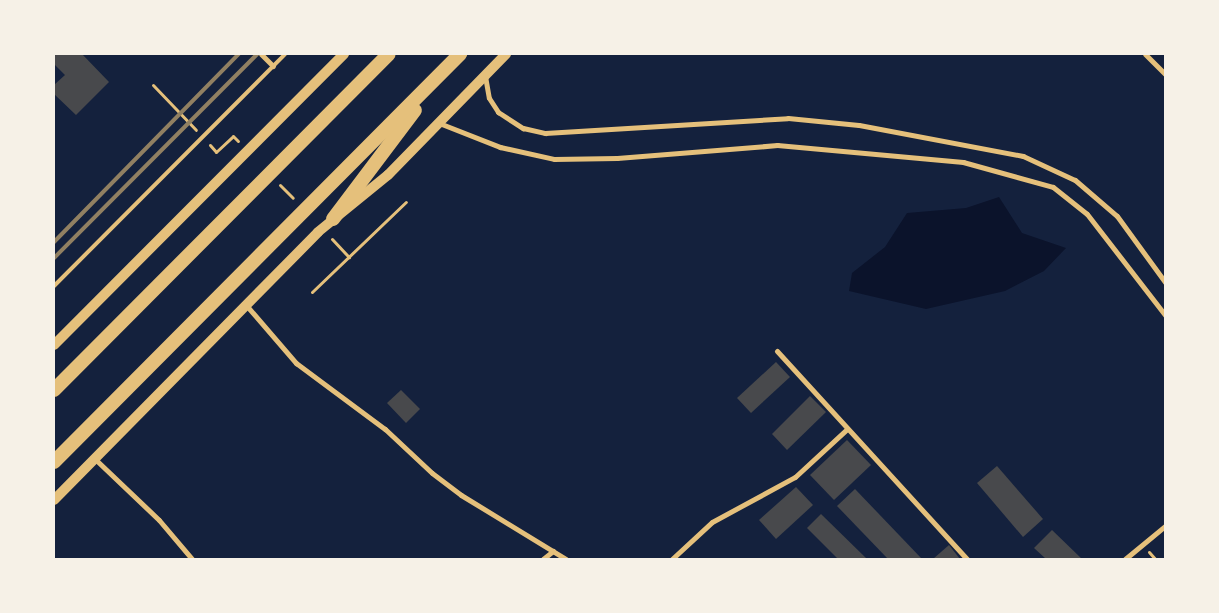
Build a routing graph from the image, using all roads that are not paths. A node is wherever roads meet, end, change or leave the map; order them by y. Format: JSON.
{"nodes":[{"id":1,"x":261,"y":54,"type":"edge"},
{"id":2,"x":285,"y":54,"type":"edge"},
{"id":3,"x":344,"y":54,"type":"edge"},
{"id":4,"x":389,"y":54,"type":"edge"},
{"id":5,"x":460,"y":54,"type":"edge"},
{"id":6,"x":506,"y":54,"type":"edge"},
{"id":7,"x":1145,"y":54,"type":"edge"},
{"id":8,"x":273,"y":66,"type":"junction"},
{"id":9,"x":440,"y":74,"type":"junction"},
{"id":10,"x":1165,"y":74,"type":"edge"},
{"id":11,"x":485,"y":75,"type":"junction"},
{"id":12,"x":439,"y":123,"type":"junction"},
{"id":13,"x":333,"y":219,"type":"junction"},
{"id":14,"x":1165,"y":282,"type":"edge"},
{"id":15,"x":54,"y":286,"type":"edge"},
{"id":16,"x":246,"y":304,"type":"junction"},
{"id":17,"x":1165,"y":314,"type":"edge"},
{"id":18,"x":54,"y":345,"type":"edge"},
{"id":19,"x":777,"y":351,"type":"dead end"},
{"id":20,"x":54,"y":390,"type":"edge"},
{"id":21,"x":847,"y":429,"type":"junction"},
{"id":22,"x":94,"y":460,"type":"junction"},
{"id":23,"x":54,"y":462,"type":"edge"},
{"id":24,"x":54,"y":500,"type":"edge"},
{"id":25,"x":1165,"y":526,"type":"edge"},
{"id":26,"x":553,"y":550,"type":"junction"},
{"id":27,"x":192,"y":559,"type":"edge"},
{"id":28,"x":543,"y":559,"type":"edge"},
{"id":29,"x":566,"y":559,"type":"edge"},
{"id":30,"x":672,"y":559,"type":"edge"},
{"id":31,"x":968,"y":559,"type":"edge"},
{"id":32,"x":1125,"y":559,"type":"edge"}],
"edges":[{"from":1,"to":8,"type":"street"},
{"from":2,"to":8,"type":"lane"},
{"from":3,"to":18,"type":"main road"},
{"from":4,"to":20,"type":"highway"},
{"from":5,"to":9,"type":"highway"},
{"from":6,"to":11,"type":"main road"},
{"from":7,"to":10,"type":"street"},
{"from":8,"to":15,"type":"lane"},
{"from":9,"to":13,"type":"highway"},
{"from":9,"to":23,"type":"highway"},
{"from":11,"to":12,"type":"main road"},
{"from":11,"to":14,"type":"street"},
{"from":12,"to":13,"type":"main road"},
{"from":12,"to":17,"type":"street"},
{"from":13,"to":16,"type":"main road"},
{"from":16,"to":22,"type":"main road"},
{"from":16,"to":26,"type":"street"},
{"from":19,"to":21,"type":"street"},
{"from":21,"to":30,"type":"street"},
{"from":21,"to":31,"type":"street"},
{"from":22,"to":24,"type":"main road"},
{"from":22,"to":27,"type":"street"},
{"from":25,"to":32,"type":"street"},
{"from":26,"to":28,"type":"street"},
{"from":26,"to":29,"type":"street"}]}
